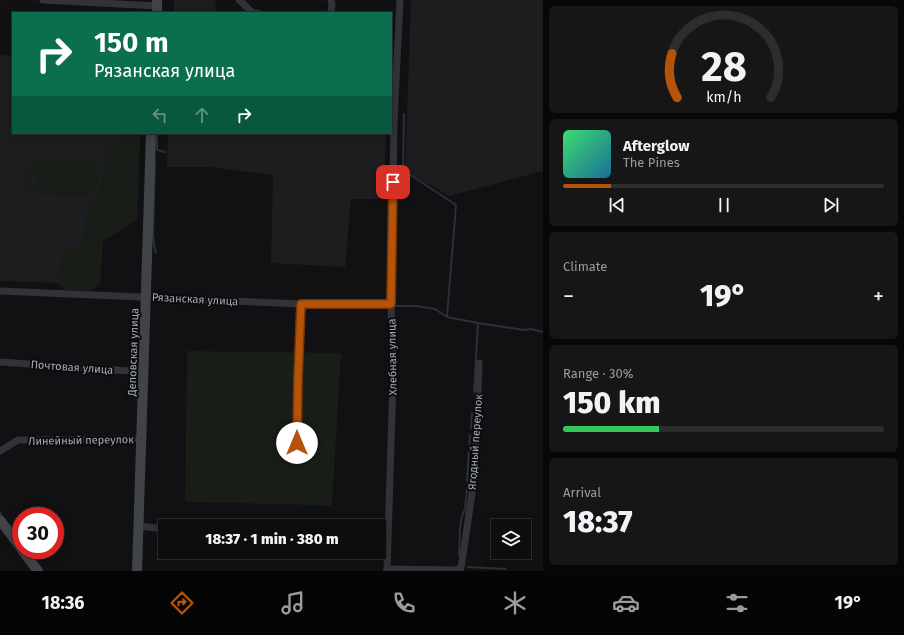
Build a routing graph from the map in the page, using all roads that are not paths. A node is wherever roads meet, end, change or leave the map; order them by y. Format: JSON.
{"nodes":[{"id":1,"x":43,"y":0,"type":"edge"},
{"id":2,"x":239,"y":0,"type":"edge"},
{"id":3,"x":331,"y":0,"type":"edge"},
{"id":4,"x":400,"y":0,"type":"edge"},
{"id":5,"x":157,"y":6,"type":"edge"},
{"id":6,"x":253,"y":12,"type":"edge"},
{"id":7,"x":331,"y":12,"type":"edge"},
{"id":8,"x":151,"y":134,"type":"edge"},
{"id":9,"x":0,"y":290,"type":"edge"},
{"id":10,"x":146,"y":296,"type":"junction"},
{"id":11,"x":301,"y":304,"type":"junction"},
{"id":12,"x":391,"y":304,"type":"junction"},
{"id":13,"x":0,"y":362,"type":"edge"},
{"id":14,"x":479,"y":363,"type":"dead end"},
{"id":15,"x":144,"y":372,"type":"junction"},
{"id":16,"x":141,"y":439,"type":"junction"},
{"id":17,"x":297,"y":443,"type":"dead end"},
{"id":18,"x":0,"y":451,"type":"edge"},
{"id":19,"x":0,"y":520,"type":"edge"},
{"id":20,"x":139,"y":526,"type":"junction"},
{"id":21,"x":158,"y":528,"type":"edge"},
{"id":22,"x":12,"y":536,"type":"edge"},
{"id":23,"x":29,"y":559,"type":"edge"},
{"id":24,"x":387,"y":570,"type":"edge"},
{"id":25,"x":38,"y":571,"type":"edge"},
{"id":26,"x":137,"y":571,"type":"edge"}],
"edges":[{"from":1,"to":5,"type":"street"},
{"from":2,"to":6,"type":"street"},
{"from":3,"to":7,"type":"street"},
{"from":4,"to":12,"type":"street","name":"Хлебная улица"},
{"from":8,"to":10,"type":"street","name":"Деповская улица"},
{"from":9,"to":10,"type":"street","name":"Рязанская улица"},
{"from":10,"to":11,"type":"street","name":"Рязанская улица"},
{"from":10,"to":15,"type":"street","name":"Деповская улица"},
{"from":11,"to":12,"type":"street","name":"Рязанская улица"},
{"from":11,"to":17,"type":"street"},
{"from":12,"to":24,"type":"street","name":"Хлебная улица"},
{"from":13,"to":15,"type":"street","name":"Почтовая улица"},
{"from":14,"to":24,"type":"street","name":"Ягодный переулок"},
{"from":15,"to":16,"type":"street","name":"Деповская улица"},
{"from":16,"to":18,"type":"street","name":"Линейный переулок"},
{"from":16,"to":20,"type":"street","name":"Деповская улица"},
{"from":19,"to":22,"type":"street"},
{"from":20,"to":21,"type":"street"},
{"from":20,"to":26,"type":"street","name":"Деповская улица"},
{"from":23,"to":25,"type":"street"}]}
